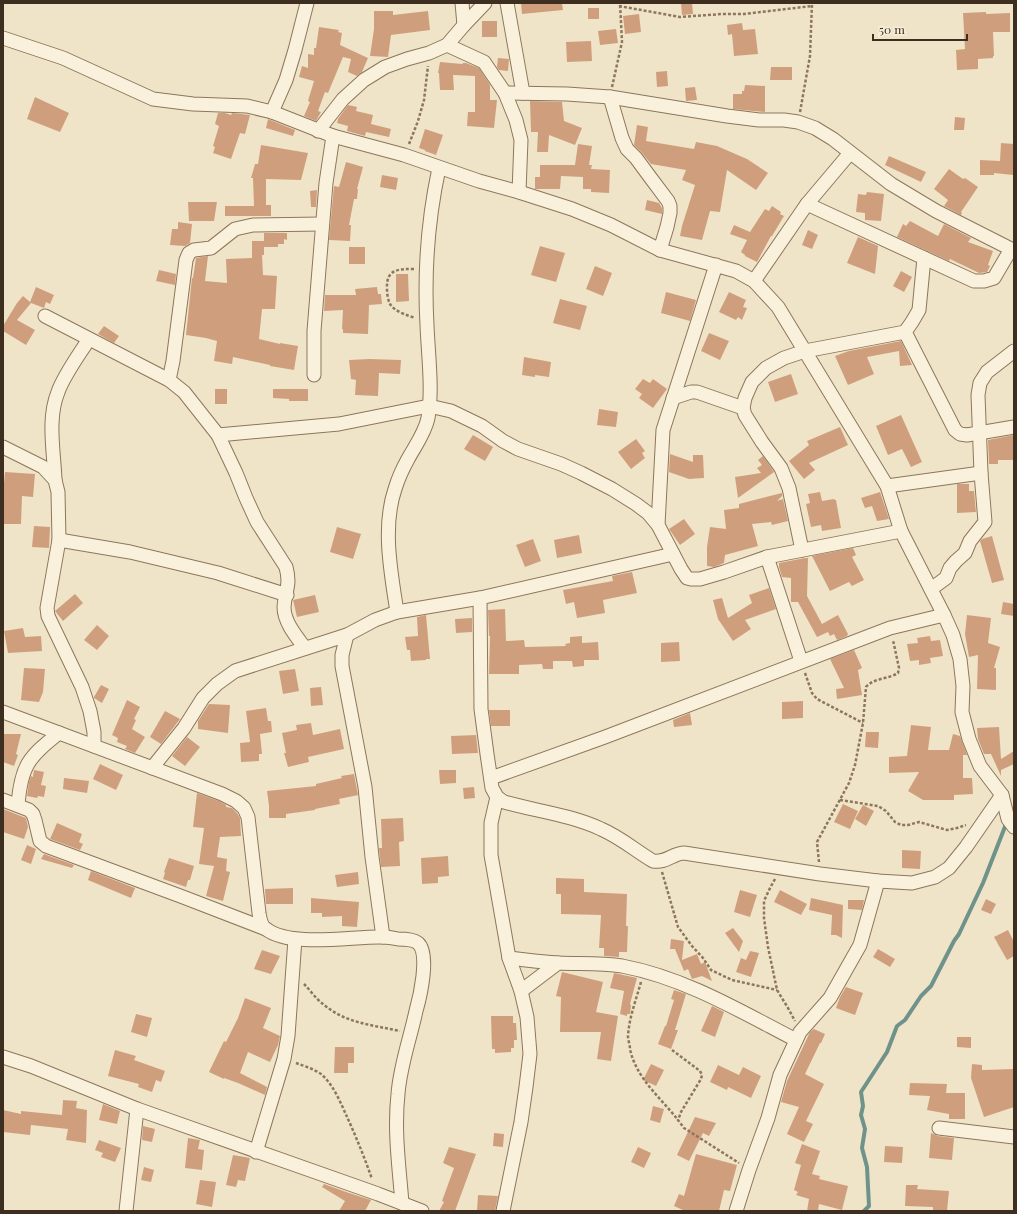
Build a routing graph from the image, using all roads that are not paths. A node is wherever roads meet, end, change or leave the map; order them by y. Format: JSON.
{"nodes":[{"id":1,"x":307,"y":3,"type":"edge"},
{"id":2,"x":462,"y":3,"type":"edge"},
{"id":3,"x":485,"y":3,"type":"edge"},
{"id":4,"x":507,"y":3,"type":"edge"},
{"id":5,"x":464,"y":25,"type":"junction"},
{"id":6,"x":3,"y":38,"type":"edge"},
{"id":7,"x":447,"y":45,"type":"junction"},
{"id":8,"x":505,"y":93,"type":"junction"},
{"id":9,"x":523,"y":93,"type":"junction"},
{"id":10,"x":610,"y":97,"type":"junction"},
{"id":11,"x":272,"y":112,"type":"junction"},
{"id":12,"x":318,"y":131,"type":"junction"},
{"id":13,"x":333,"y":136,"type":"junction"},
{"id":14,"x":850,"y":153,"type":"junction"},
{"id":15,"x":439,"y":168,"type":"junction"},
{"id":16,"x":519,"y":192,"type":"junction"},
{"id":17,"x":807,"y":204,"type":"junction"},
{"id":18,"x":322,"y":224,"type":"junction"},
{"id":19,"x":660,"y":250,"type":"junction"},
{"id":20,"x":924,"y":258,"type":"junction"},
{"id":21,"x":1010,"y":261,"type":"edge"},
{"id":22,"x":716,"y":265,"type":"junction"},
{"id":23,"x":754,"y":280,"type":"junction"},
{"id":24,"x":45,"y":316,"type":"dead end"},
{"id":25,"x":905,"y":332,"type":"junction"},
{"id":26,"x":89,"y":339,"type":"junction"},
{"id":27,"x":805,"y":351,"type":"junction"},
{"id":28,"x":1014,"y":351,"type":"edge"},
{"id":29,"x":314,"y":375,"type":"dead end"},
{"id":30,"x":169,"y":380,"type":"junction"},
{"id":31,"x":673,"y":398,"type":"junction"},
{"id":32,"x":429,"y":406,"type":"junction"},
{"id":33,"x":743,"y":408,"type":"junction"},
{"id":34,"x":1014,"y":427,"type":"edge"},
{"id":35,"x":979,"y":433,"type":"junction"},
{"id":36,"x":218,"y":435,"type":"junction"},
{"id":37,"x":3,"y":447,"type":"edge"},
{"id":38,"x":981,"y":473,"type":"junction"},
{"id":39,"x":55,"y":480,"type":"junction"},
{"id":40,"x":887,"y":486,"type":"junction"},
{"id":41,"x":658,"y":525,"type":"junction"},
{"id":42,"x":901,"y":531,"type":"junction"},
{"id":43,"x":59,"y":540,"type":"junction"},
{"id":44,"x":802,"y":550,"type":"junction"},
{"id":45,"x":673,"y":554,"type":"junction"},
{"id":46,"x":767,"y":557,"type":"junction"},
{"id":47,"x":932,"y":589,"type":"junction"},
{"id":48,"x":287,"y":595,"type":"junction"},
{"id":49,"x":480,"y":598,"type":"junction"},
{"id":50,"x":397,"y":612,"type":"junction"},
{"id":51,"x":944,"y":615,"type":"junction"},
{"id":52,"x":347,"y":635,"type":"junction"},
{"id":53,"x":305,"y":648,"type":"junction"},
{"id":54,"x":801,"y":661,"type":"junction"},
{"id":55,"x":3,"y":712,"type":"edge"},
{"id":56,"x":59,"y":733,"type":"junction"},
{"id":57,"x":94,"y":746,"type":"junction"},
{"id":58,"x":152,"y":768,"type":"junction"},
{"id":59,"x":490,"y":778,"type":"junction"},
{"id":60,"x":1002,"y":795,"type":"junction"},
{"id":61,"x":497,"y":796,"type":"junction"},
{"id":62,"x":3,"y":800,"type":"edge"},
{"id":63,"x":18,"y":805,"type":"junction"},
{"id":64,"x":1014,"y":827,"type":"edge"},
{"id":65,"x":878,"y":881,"type":"junction"},
{"id":66,"x":266,"y":929,"type":"junction"},
{"id":67,"x":383,"y":937,"type":"junction"},
{"id":68,"x":295,"y":939,"type":"junction"},
{"id":69,"x":509,"y":958,"type":"junction"},
{"id":70,"x":558,"y":963,"type":"junction"},
{"id":71,"x":521,"y":991,"type":"junction"},
{"id":72,"x":798,"y":1036,"type":"junction"},
{"id":73,"x":3,"y":1057,"type":"edge"},
{"id":74,"x":137,"y":1109,"type":"junction"},
{"id":75,"x":939,"y":1128,"type":"dead end"},
{"id":76,"x":1014,"y":1137,"type":"edge"},
{"id":77,"x":256,"y":1152,"type":"junction"},
{"id":78,"x":402,"y":1203,"type":"junction"},
{"id":79,"x":126,"y":1211,"type":"edge"},
{"id":80,"x":422,"y":1211,"type":"edge"},
{"id":81,"x":503,"y":1211,"type":"edge"},
{"id":82,"x":736,"y":1211,"type":"edge"}],
"edges":[{"from":1,"to":11,"type":"street"},
{"from":2,"to":5,"type":"street"},
{"from":3,"to":5,"type":"street"},
{"from":4,"to":9,"type":"street"},
{"from":5,"to":7,"type":"street"},
{"from":6,"to":11,"type":"street"},
{"from":7,"to":8,"type":"street"},
{"from":7,"to":12,"type":"street"},
{"from":8,"to":9,"type":"street"},
{"from":8,"to":16,"type":"street"},
{"from":9,"to":10,"type":"street"},
{"from":10,"to":14,"type":"street"},
{"from":10,"to":19,"type":"street"},
{"from":11,"to":12,"type":"street"},
{"from":12,"to":13,"type":"street"},
{"from":13,"to":15,"type":"street"},
{"from":13,"to":18,"type":"street"},
{"from":14,"to":17,"type":"street"},
{"from":14,"to":21,"type":"street"},
{"from":15,"to":16,"type":"street"},
{"from":15,"to":32,"type":"street"},
{"from":16,"to":19,"type":"street"},
{"from":17,"to":20,"type":"street"},
{"from":17,"to":23,"type":"street"},
{"from":18,"to":29,"type":"street"},
{"from":18,"to":30,"type":"street"},
{"from":19,"to":22,"type":"street"},
{"from":20,"to":21,"type":"street"},
{"from":20,"to":25,"type":"street"},
{"from":22,"to":23,"type":"street"},
{"from":22,"to":31,"type":"street"},
{"from":23,"to":27,"type":"street"},
{"from":24,"to":26,"type":"street"},
{"from":25,"to":27,"type":"street"},
{"from":25,"to":35,"type":"street"},
{"from":26,"to":30,"type":"street"},
{"from":26,"to":39,"type":"street"},
{"from":27,"to":33,"type":"street"},
{"from":27,"to":40,"type":"street"},
{"from":28,"to":35,"type":"street"},
{"from":30,"to":36,"type":"street"},
{"from":31,"to":33,"type":"street"},
{"from":31,"to":41,"type":"street"},
{"from":32,"to":36,"type":"street"},
{"from":32,"to":41,"type":"street"},
{"from":32,"to":50,"type":"street"},
{"from":33,"to":44,"type":"street"},
{"from":34,"to":35,"type":"street"},
{"from":35,"to":38,"type":"street"},
{"from":36,"to":48,"type":"street"},
{"from":37,"to":39,"type":"street"},
{"from":38,"to":40,"type":"street"},
{"from":38,"to":47,"type":"street"},
{"from":39,"to":43,"type":"street"},
{"from":40,"to":42,"type":"street"},
{"from":41,"to":45,"type":"street"},
{"from":42,"to":44,"type":"street"},
{"from":42,"to":47,"type":"street"},
{"from":43,"to":48,"type":"street"},
{"from":43,"to":57,"type":"street"},
{"from":44,"to":46,"type":"street"},
{"from":45,"to":46,"type":"street"},
{"from":45,"to":49,"type":"street"},
{"from":46,"to":54,"type":"street"},
{"from":47,"to":51,"type":"street"},
{"from":48,"to":53,"type":"street"},
{"from":49,"to":50,"type":"street"},
{"from":49,"to":59,"type":"street"},
{"from":50,"to":52,"type":"street"},
{"from":51,"to":54,"type":"street"},
{"from":51,"to":60,"type":"street"},
{"from":52,"to":53,"type":"street"},
{"from":52,"to":67,"type":"street"},
{"from":53,"to":58,"type":"street"},
{"from":54,"to":59,"type":"street"},
{"from":55,"to":56,"type":"street"},
{"from":56,"to":57,"type":"street"},
{"from":56,"to":63,"type":"street"},
{"from":57,"to":58,"type":"street"},
{"from":58,"to":66,"type":"street"},
{"from":59,"to":61,"type":"street"},
{"from":60,"to":64,"type":"street"},
{"from":60,"to":65,"type":"street"},
{"from":61,"to":65,"type":"street"},
{"from":61,"to":69,"type":"street"},
{"from":62,"to":63,"type":"street"},
{"from":63,"to":66,"type":"street"},
{"from":65,"to":72,"type":"street"},
{"from":66,"to":68,"type":"street"},
{"from":67,"to":68,"type":"street"},
{"from":67,"to":78,"type":"street"},
{"from":68,"to":77,"type":"street"},
{"from":69,"to":70,"type":"street"},
{"from":69,"to":71,"type":"street"},
{"from":70,"to":71,"type":"street"},
{"from":70,"to":72,"type":"street"},
{"from":71,"to":81,"type":"street"},
{"from":72,"to":82,"type":"street"},
{"from":73,"to":74,"type":"street"},
{"from":74,"to":77,"type":"street"},
{"from":74,"to":79,"type":"street"},
{"from":75,"to":76,"type":"street"},
{"from":77,"to":78,"type":"street"},
{"from":78,"to":80,"type":"street"}]}
